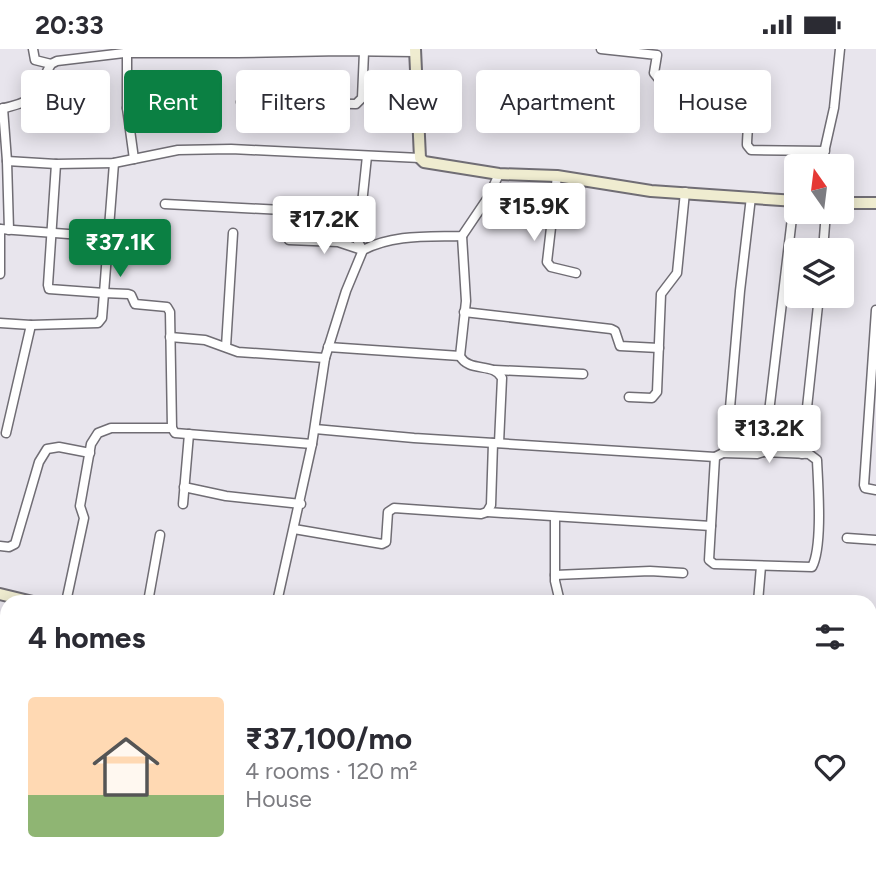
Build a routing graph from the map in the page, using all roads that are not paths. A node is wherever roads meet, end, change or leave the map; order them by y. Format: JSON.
{"nodes":[{"id":1,"x":33,"y":49,"type":"edge"},
{"id":2,"x":601,"y":49,"type":"edge"},
{"id":3,"x":840,"y":49,"type":"edge"},
{"id":4,"x":342,"y":50,"type":"edge"},
{"id":5,"x":127,"y":51,"type":"edge"},
{"id":6,"x":414,"y":51,"type":"edge"},
{"id":7,"x":364,"y":52,"type":"junction"},
{"id":8,"x":658,"y":52,"type":"edge"},
{"id":9,"x":51,"y":64,"type":"junction"},
{"id":10,"x":127,"y":70,"type":"edge"},
{"id":11,"x":350,"y":104,"type":"edge"},
{"id":12,"x":1,"y":108,"type":"edge"},
{"id":13,"x":130,"y":133,"type":"edge"},
{"id":14,"x":825,"y":151,"type":"junction"},
{"id":15,"x":824,"y":154,"type":"edge"},
{"id":16,"x":366,"y":156,"type":"junction"},
{"id":17,"x":420,"y":158,"type":"junction"},
{"id":18,"x":134,"y":159,"type":"junction"},
{"id":19,"x":7,"y":160,"type":"junction"},
{"id":20,"x":114,"y":163,"type":"junction"},
{"id":21,"x":56,"y":164,"type":"junction"},
{"id":22,"x":499,"y":174,"type":"junction"},
{"id":23,"x":557,"y":176,"type":"junction"},
{"id":24,"x":685,"y":193,"type":"junction"},
{"id":25,"x":751,"y":197,"type":"junction"},
{"id":26,"x":784,"y":200,"type":"edge"},
{"id":27,"x":854,"y":203,"type":"edge"},
{"id":28,"x":876,"y":203,"type":"edge"},
{"id":29,"x":165,"y":204,"type":"dead end"},
{"id":30,"x":360,"y":215,"type":"junction"},
{"id":31,"x":792,"y":224,"type":"edge"},
{"id":32,"x":3,"y":229,"type":"edge"},
{"id":33,"x":52,"y":232,"type":"junction"},
{"id":34,"x":233,"y":233,"type":"dead end"},
{"id":35,"x":462,"y":236,"type":"junction"},
{"id":36,"x":109,"y":237,"type":"junction"},
{"id":37,"x":289,"y":240,"type":"dead end"},
{"id":38,"x":363,"y":250,"type":"junction"},
{"id":39,"x":576,"y":273,"type":"dead end"},
{"id":40,"x":0,"y":274,"type":"edge"},
{"id":41,"x":104,"y":293,"type":"junction"},
{"id":42,"x":817,"y":308,"type":"edge"},
{"id":43,"x":876,"y":310,"type":"edge"},
{"id":44,"x":464,"y":312,"type":"junction"},
{"id":45,"x":0,"y":323,"type":"edge"},
{"id":46,"x":31,"y":325,"type":"junction"},
{"id":47,"x":170,"y":337,"type":"junction"},
{"id":48,"x":874,"y":345,"type":"edge"},
{"id":49,"x":226,"y":347,"type":"junction"},
{"id":50,"x":328,"y":347,"type":"junction"},
{"id":51,"x":659,"y":348,"type":"junction"},
{"id":52,"x":460,"y":356,"type":"junction"},
{"id":53,"x":325,"y":358,"type":"junction"},
{"id":54,"x":495,"y":370,"type":"junction"},
{"id":55,"x":583,"y":374,"type":"dead end"},
{"id":56,"x":629,"y":397,"type":"dead end"},
{"id":57,"x":172,"y":428,"type":"junction"},
{"id":58,"x":315,"y":429,"type":"junction"},
{"id":59,"x":6,"y":433,"type":"dead end"},
{"id":60,"x":190,"y":434,"type":"junction"},
{"id":61,"x":496,"y":443,"type":"junction"},
{"id":62,"x":312,"y":445,"type":"junction"},
{"id":63,"x":763,"y":452,"type":"junction"},
{"id":64,"x":89,"y":453,"type":"junction"},
{"id":65,"x":802,"y":454,"type":"junction"},
{"id":66,"x":719,"y":455,"type":"junction"},
{"id":67,"x":184,"y":487,"type":"junction"},
{"id":68,"x":876,"y":489,"type":"edge"},
{"id":69,"x":183,"y":504,"type":"dead end"},
{"id":70,"x":301,"y":504,"type":"junction"},
{"id":71,"x":487,"y":512,"type":"junction"},
{"id":72,"x":555,"y":517,"type":"junction"},
{"id":73,"x":711,"y":526,"type":"junction"},
{"id":74,"x":294,"y":529,"type":"junction"},
{"id":75,"x":160,"y":535,"type":"dead end"},
{"id":76,"x":847,"y":538,"type":"dead end"},
{"id":77,"x":876,"y":540,"type":"edge"},
{"id":78,"x":0,"y":546,"type":"edge"},
{"id":79,"x":761,"y":566,"type":"junction"},
{"id":80,"x":683,"y":573,"type":"dead end"},
{"id":81,"x":555,"y":575,"type":"junction"},
{"id":82,"x":67,"y":595,"type":"edge"},
{"id":83,"x":149,"y":595,"type":"edge"},
{"id":84,"x":278,"y":595,"type":"edge"},
{"id":85,"x":558,"y":595,"type":"edge"},
{"id":86,"x":759,"y":595,"type":"edge"}],
"edges":[{"from":1,"to":9,"type":"street"},
{"from":2,"to":8,"type":"street"},
{"from":3,"to":14,"type":"street"},
{"from":4,"to":5,"type":"street"},
{"from":4,"to":7,"type":"street"},
{"from":5,"to":9,"type":"street"},
{"from":5,"to":10,"type":"street"},
{"from":6,"to":7,"type":"street"},
{"from":6,"to":17,"type":"street"},
{"from":7,"to":11,"type":"street"},
{"from":8,"to":14,"type":"street"},
{"from":9,"to":12,"type":"street"},
{"from":12,"to":19,"type":"street"},
{"from":13,"to":18,"type":"street"},
{"from":14,"to":15,"type":"street"},
{"from":16,"to":17,"type":"street"},
{"from":16,"to":18,"type":"street"},
{"from":16,"to":30,"type":"street"},
{"from":17,"to":22,"type":"street"},
{"from":18,"to":20,"type":"street"},
{"from":19,"to":21,"type":"street"},
{"from":19,"to":32,"type":"street"},
{"from":20,"to":21,"type":"street"},
{"from":20,"to":36,"type":"street"},
{"from":21,"to":33,"type":"street"},
{"from":22,"to":23,"type":"street"},
{"from":22,"to":35,"type":"street"},
{"from":23,"to":24,"type":"street"},
{"from":23,"to":39,"type":"street"},
{"from":24,"to":25,"type":"street"},
{"from":24,"to":51,"type":"street"},
{"from":25,"to":26,"type":"street"},
{"from":25,"to":66,"type":"street"},
{"from":27,"to":28,"type":"street"},
{"from":29,"to":30,"type":"street"},
{"from":30,"to":38,"type":"street"},
{"from":31,"to":63,"type":"street"},
{"from":32,"to":33,"type":"street"},
{"from":32,"to":40,"type":"street"},
{"from":33,"to":36,"type":"street"},
{"from":33,"to":41,"type":"street"},
{"from":34,"to":49,"type":"street"},
{"from":35,"to":38,"type":"street"},
{"from":35,"to":44,"type":"street"},
{"from":36,"to":41,"type":"street"},
{"from":37,"to":38,"type":"street"},
{"from":38,"to":50,"type":"street"},
{"from":41,"to":46,"type":"street"},
{"from":41,"to":47,"type":"street"},
{"from":42,"to":65,"type":"street"},
{"from":43,"to":48,"type":"street"},
{"from":44,"to":51,"type":"street"},
{"from":44,"to":52,"type":"street"},
{"from":45,"to":46,"type":"street"},
{"from":46,"to":59,"type":"street"},
{"from":47,"to":49,"type":"street"},
{"from":47,"to":57,"type":"street"},
{"from":48,"to":68,"type":"street"},
{"from":49,"to":53,"type":"street"},
{"from":50,"to":52,"type":"street"},
{"from":50,"to":53,"type":"street"},
{"from":51,"to":56,"type":"street"},
{"from":52,"to":54,"type":"street"},
{"from":53,"to":58,"type":"street"},
{"from":54,"to":55,"type":"street"},
{"from":54,"to":61,"type":"street"},
{"from":57,"to":60,"type":"street"},
{"from":57,"to":64,"type":"street"},
{"from":58,"to":61,"type":"street"},
{"from":58,"to":62,"type":"street"},
{"from":60,"to":62,"type":"street"},
{"from":60,"to":67,"type":"street"},
{"from":61,"to":66,"type":"street"},
{"from":61,"to":71,"type":"street"},
{"from":62,"to":70,"type":"street"},
{"from":63,"to":65,"type":"street"},
{"from":63,"to":66,"type":"street"},
{"from":64,"to":78,"type":"street"},
{"from":64,"to":82,"type":"street"},
{"from":65,"to":79,"type":"street"},
{"from":66,"to":73,"type":"street"},
{"from":67,"to":69,"type":"street"},
{"from":67,"to":70,"type":"street"},
{"from":70,"to":74,"type":"street"},
{"from":71,"to":72,"type":"street"},
{"from":71,"to":74,"type":"street"},
{"from":72,"to":73,"type":"street"},
{"from":72,"to":81,"type":"street"},
{"from":73,"to":79,"type":"street"},
{"from":74,"to":84,"type":"street"},
{"from":75,"to":83,"type":"street"},
{"from":76,"to":77,"type":"street"},
{"from":79,"to":86,"type":"street"},
{"from":80,"to":81,"type":"street"},
{"from":81,"to":85,"type":"street"}]}
